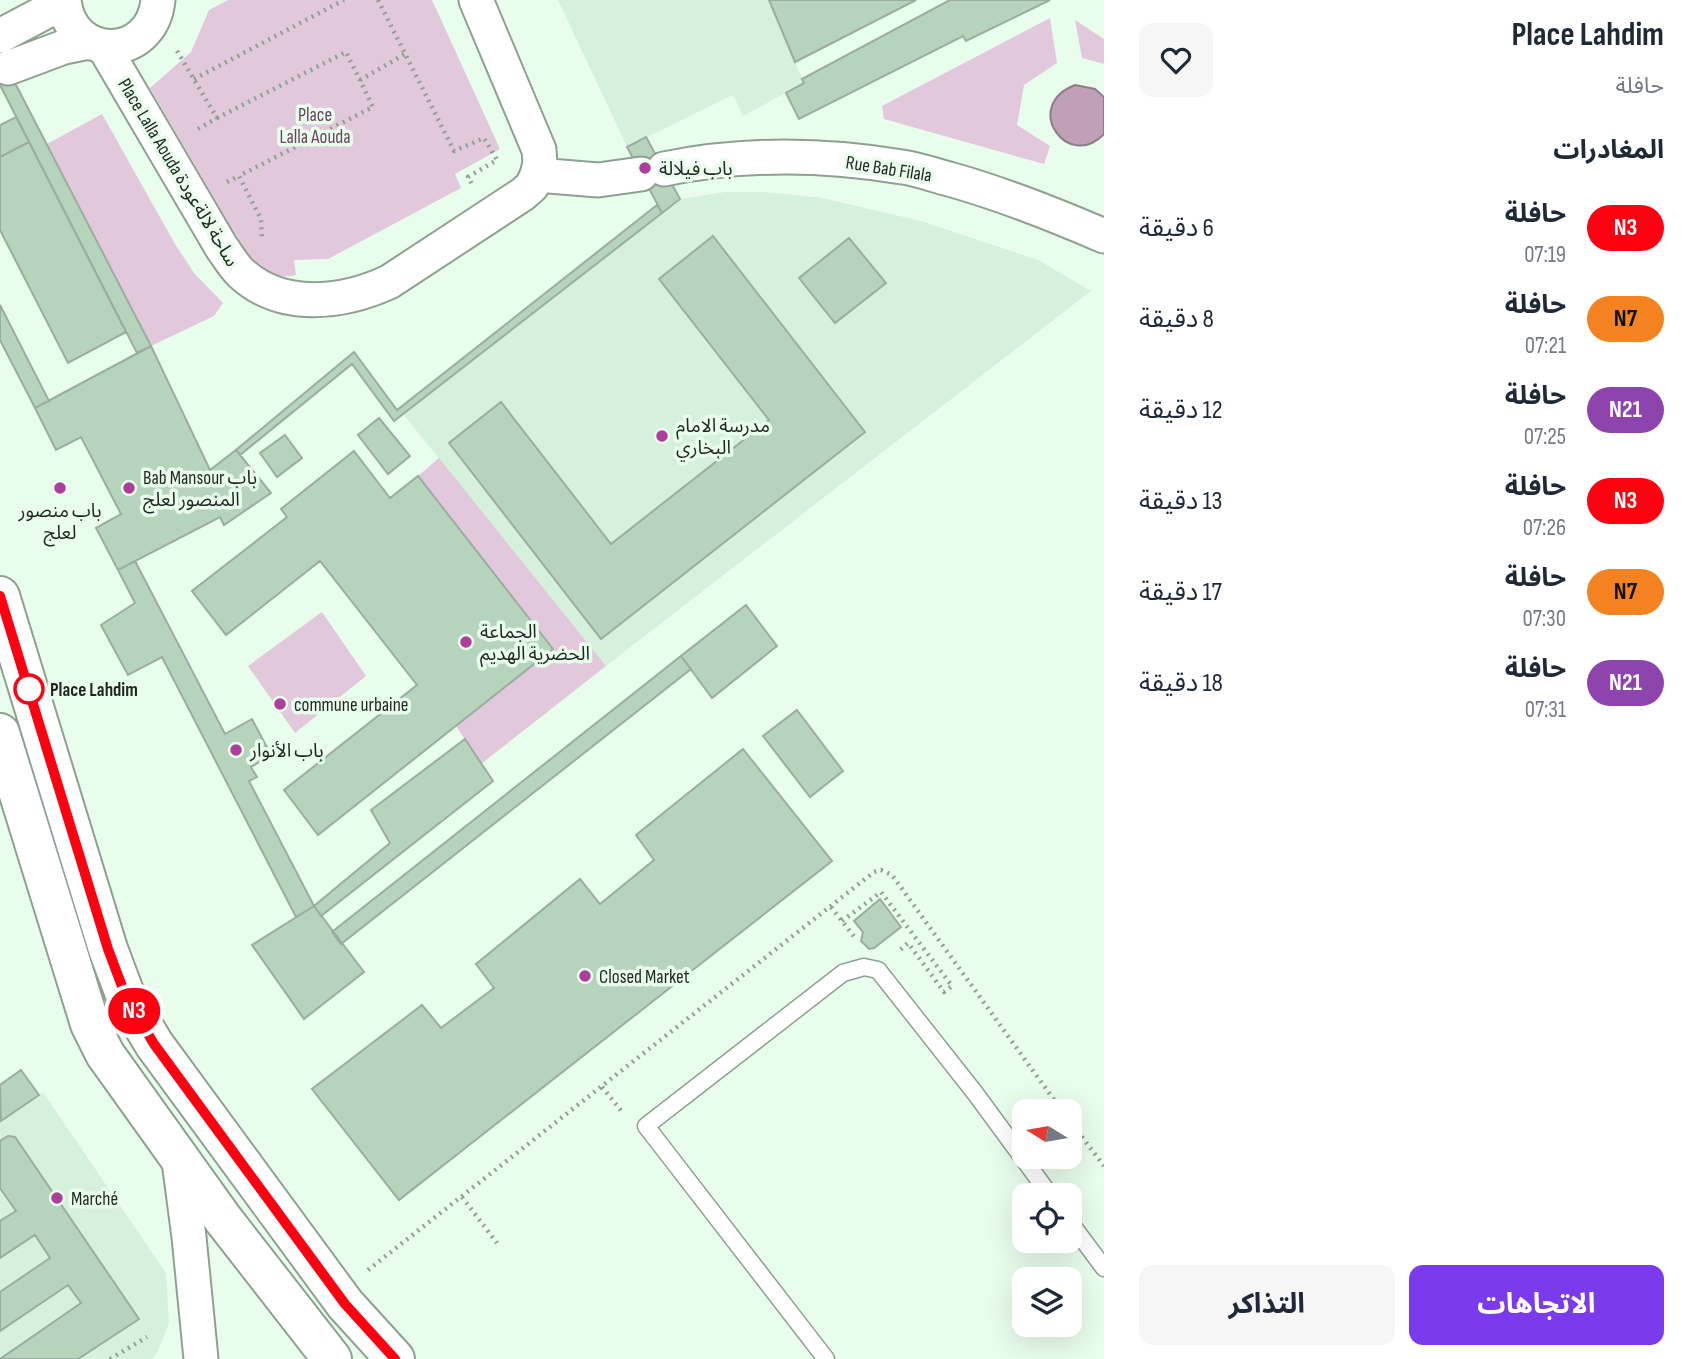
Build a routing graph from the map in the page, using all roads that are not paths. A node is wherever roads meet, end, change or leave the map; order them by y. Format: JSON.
{"nodes":[{"id":1,"x":476,"y":0,"type":"edge"},
{"id":2,"x":64,"y":1,"type":"edge"},
{"id":3,"x":155,"y":13,"type":"edge"},
{"id":4,"x":0,"y":36,"type":"edge"},
{"id":5,"x":97,"y":44,"type":"junction"},
{"id":6,"x":8,"y":68,"type":"dead end"},
{"id":7,"x":537,"y":175,"type":"junction"},
{"id":8,"x":1104,"y":236,"type":"edge"},
{"id":9,"x":0,"y":596,"type":"edge"},
{"id":10,"x":0,"y":733,"type":"edge"},
{"id":11,"x":179,"y":1161,"type":"junction"},
{"id":12,"x":1041,"y":1183,"type":"edge"},
{"id":13,"x":1082,"y":1238,"type":"edge"},
{"id":14,"x":1104,"y":1268,"type":"edge"},
{"id":15,"x":201,"y":1359,"type":"edge"},
{"id":16,"x":332,"y":1359,"type":"edge"},
{"id":17,"x":396,"y":1359,"type":"edge"},
{"id":18,"x":826,"y":1359,"type":"edge"}],
"edges":[{"from":1,"to":7,"type":"street"},
{"from":2,"to":4,"type":"street"},
{"from":2,"to":5,"type":"street","name":"Place Lalla Aouda ساحة لالةعودة"},
{"from":3,"to":5,"type":"street"},
{"from":5,"to":6,"type":"street"},
{"from":5,"to":7,"type":"street","name":"Place Lalla Aouda ساحة لالةعودة"},
{"from":7,"to":8,"type":"street","name":"Rue Bab Filala"},
{"from":9,"to":17,"type":"main road"},
{"from":10,"to":11,"type":"main road"},
{"from":11,"to":15,"type":"street"},
{"from":11,"to":16,"type":"main road"},
{"from":12,"to":18,"type":"lane"},
{"from":13,"to":14,"type":"lane"}]}
